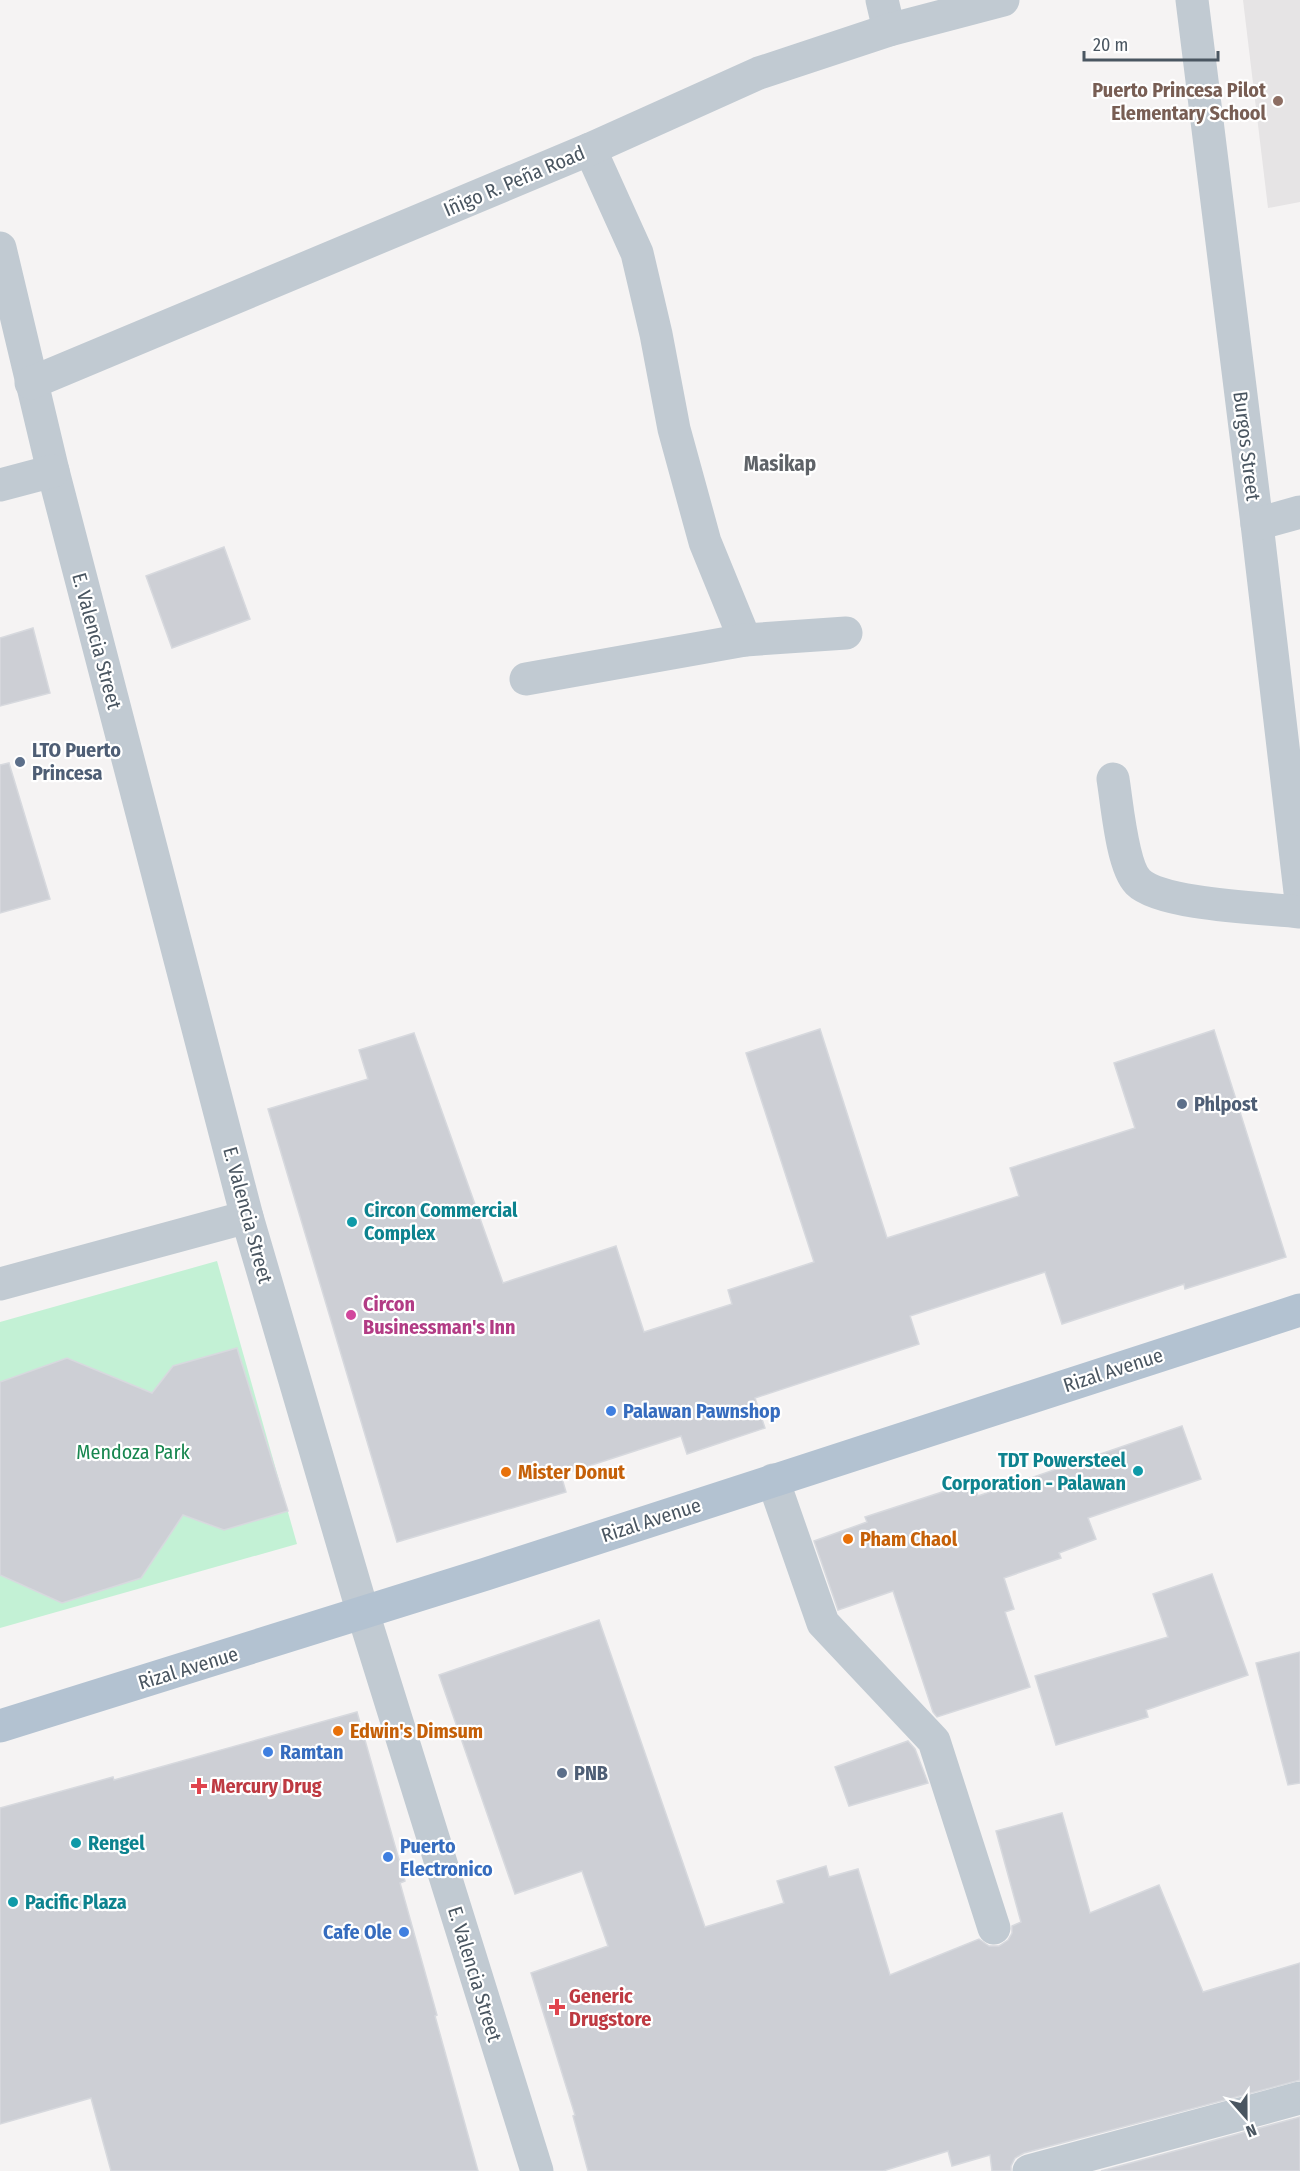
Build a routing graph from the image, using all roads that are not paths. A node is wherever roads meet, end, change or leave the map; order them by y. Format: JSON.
{"nodes":[{"id":1,"x":1003,"y":0,"type":"edge"},
{"id":2,"x":1192,"y":0,"type":"edge"},
{"id":3,"x":886,"y":15,"type":"edge"},
{"id":4,"x":590,"y":148,"type":"junction"},
{"id":5,"x":0,"y":248,"type":"edge"},
{"id":6,"x":31,"y":383,"type":"junction"},
{"id":7,"x":53,"y":471,"type":"junction"},
{"id":8,"x":0,"y":485,"type":"edge"},
{"id":9,"x":1300,"y":512,"type":"edge"},
{"id":10,"x":1257,"y":524,"type":"junction"},
{"id":11,"x":846,"y":633,"type":"dead end"},
{"id":12,"x":745,"y":640,"type":"junction"},
{"id":13,"x":526,"y":679,"type":"dead end"},
{"id":14,"x":1113,"y":779,"type":"dead end"},
{"id":15,"x":1300,"y":892,"type":"edge"},
{"id":16,"x":1300,"y":912,"type":"edge"},
{"id":17,"x":247,"y":1217,"type":"junction"},
{"id":18,"x":0,"y":1284,"type":"edge"},
{"id":19,"x":1300,"y":1310,"type":"edge"},
{"id":20,"x":773,"y":1480,"type":"junction"},
{"id":21,"x":363,"y":1613,"type":"junction"},
{"id":22,"x":0,"y":1726,"type":"edge"},
{"id":23,"x":994,"y":1928,"type":"dead end"},
{"id":24,"x":1300,"y":2098,"type":"edge"},
{"id":25,"x":537,"y":2171,"type":"edge"},
{"id":26,"x":1029,"y":2171,"type":"edge"}],
"edges":[{"from":1,"to":3,"type":"street","name":"Iñigo R. Peña Road"},
{"from":2,"to":10,"type":"street","name":"Burgos Street"},
{"from":3,"to":4,"type":"street","name":"Iñigo R. Peña Road"},
{"from":4,"to":6,"type":"street","name":"Iñigo R. Peña Road"},
{"from":4,"to":12,"type":"street"},
{"from":5,"to":6,"type":"street","name":"E. Valencia Street"},
{"from":6,"to":7,"type":"street","name":"E. Valencia Street"},
{"from":7,"to":8,"type":"street"},
{"from":7,"to":17,"type":"street","name":"E. Valencia Street"},
{"from":9,"to":10,"type":"street"},
{"from":10,"to":15,"type":"street","name":"Burgos Street"},
{"from":11,"to":12,"type":"street"},
{"from":12,"to":13,"type":"street"},
{"from":14,"to":16,"type":"street"},
{"from":17,"to":18,"type":"street"},
{"from":17,"to":21,"type":"street","name":"E. Valencia Street"},
{"from":19,"to":20,"type":"main road","name":"Rizal Avenue"},
{"from":20,"to":21,"type":"main road","name":"Rizal Avenue"},
{"from":20,"to":23,"type":"street"},
{"from":21,"to":22,"type":"main road","name":"Rizal Avenue"},
{"from":21,"to":25,"type":"street","name":"E. Valencia Street"},
{"from":24,"to":26,"type":"street"}]}
